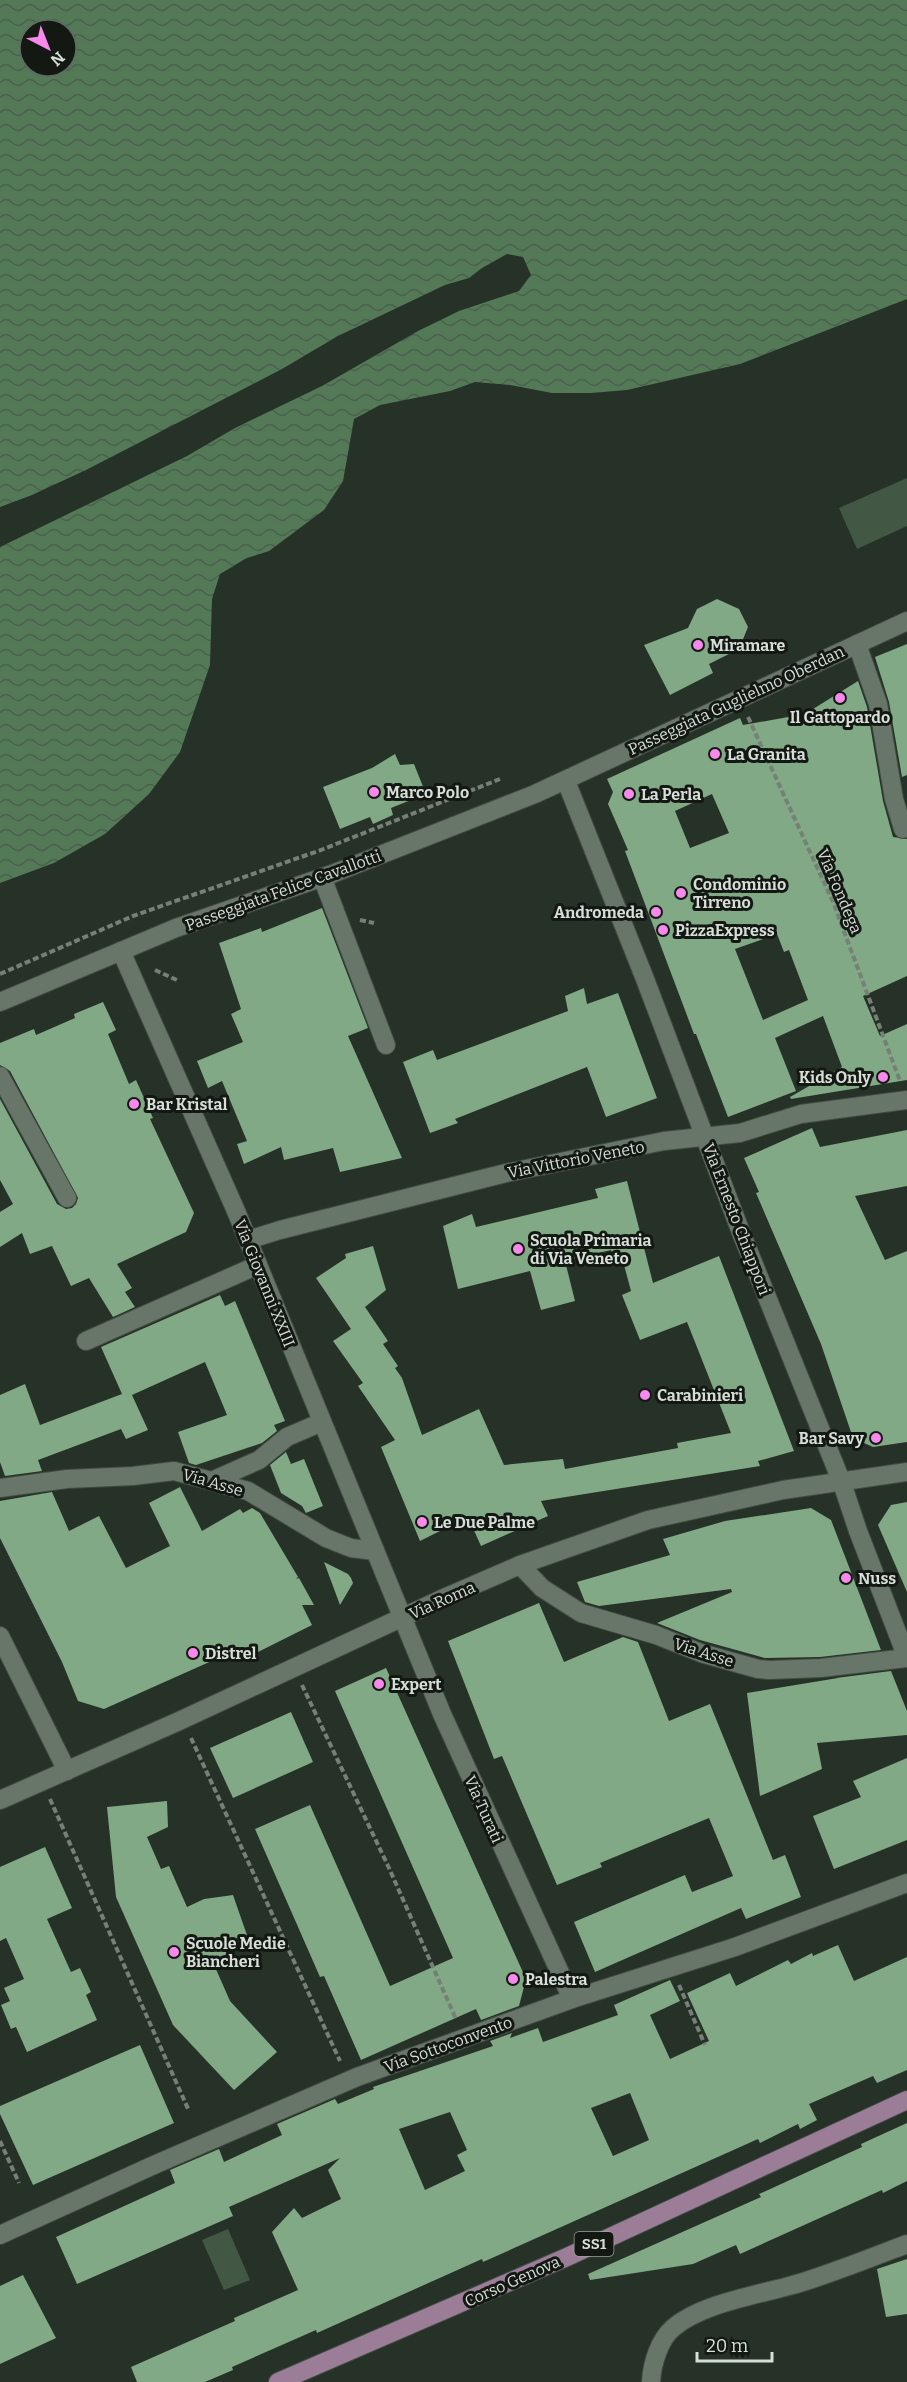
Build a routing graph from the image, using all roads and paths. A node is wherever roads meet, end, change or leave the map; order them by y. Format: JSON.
{"nodes":[{"id":1,"x":907,"y":621,"type":"edge"},
{"id":2,"x":857,"y":644,"type":"junction"},
{"id":3,"x":738,"y":698,"type":"junction"},
{"id":4,"x":500,"y":779,"type":"dead end"},
{"id":5,"x":566,"y":781,"type":"junction"},
{"id":6,"x":903,"y":829,"type":"dead end"},
{"id":7,"x":322,"y":877,"type":"junction"},
{"id":8,"x":121,"y":951,"type":"junction"},
{"id":9,"x":155,"y":970,"type":"dead end"},
{"id":10,"x":0,"y":974,"type":"edge"},
{"id":11,"x":179,"y":981,"type":"dead end"},
{"id":12,"x":0,"y":1002,"type":"edge"},
{"id":13,"x":386,"y":1045,"type":"dead end"},
{"id":14,"x":0,"y":1076,"type":"edge"},
{"id":15,"x":906,"y":1100,"type":"edge"},
{"id":16,"x":705,"y":1138,"type":"junction"},
{"id":17,"x":67,"y":1198,"type":"dead end"},
{"id":18,"x":248,"y":1240,"type":"junction"},
{"id":19,"x":258,"y":1265,"type":"junction"},
{"id":20,"x":86,"y":1341,"type":"dead end"},
{"id":21,"x":322,"y":1422,"type":"junction"},
{"id":22,"x":907,"y":1472,"type":"edge"},
{"id":23,"x":214,"y":1480,"type":"junction"},
{"id":24,"x":842,"y":1483,"type":"junction"},
{"id":25,"x":0,"y":1488,"type":"edge"},
{"id":26,"x":375,"y":1551,"type":"junction"},
{"id":27,"x":520,"y":1565,"type":"junction"},
{"id":28,"x":402,"y":1618,"type":"junction"},
{"id":29,"x":0,"y":1636,"type":"edge"},
{"id":30,"x":906,"y":1651,"type":"edge"},
{"id":31,"x":294,"y":1667,"type":"junction"},
{"id":32,"x":183,"y":1719,"type":"junction"},
{"id":33,"x":66,"y":1771,"type":"junction"},
{"id":34,"x":43,"y":1782,"type":"junction"},
{"id":35,"x":0,"y":1800,"type":"edge"},
{"id":36,"x":907,"y":1883,"type":"edge"},
{"id":37,"x":672,"y":1968,"type":"junction"},
{"id":38,"x":572,"y":1999,"type":"junction"},
{"id":39,"x":465,"y":2038,"type":"junction"},
{"id":40,"x":705,"y":2045,"type":"dead end"},
{"id":41,"x":349,"y":2080,"type":"junction"},
{"id":42,"x":907,"y":2100,"type":"edge"},
{"id":43,"x":189,"y":2111,"type":"dead end"},
{"id":44,"x":0,"y":2141,"type":"edge"},
{"id":45,"x":19,"y":2183,"type":"dead end"},
{"id":46,"x":0,"y":2235,"type":"edge"},
{"id":47,"x":907,"y":2244,"type":"edge"},
{"id":48,"x":278,"y":2382,"type":"edge"},
{"id":49,"x":651,"y":2382,"type":"edge"}],
"edges":[{"from":1,"to":2,"type":"street","name":"Passeggiata Guglielmo Oberdan"},
{"from":2,"to":3,"type":"street","name":"Passeggiata Guglielmo Oberdan"},
{"from":2,"to":6,"type":"street"},
{"from":3,"to":5,"type":"street","name":"Passeggiata Guglielmo Oberdan"},
{"from":3,"to":15,"type":"path","name":"Via Fondega"},
{"from":4,"to":10,"type":"path"},
{"from":5,"to":7,"type":"street","name":"Passeggiata Felice Cavallotti"},
{"from":5,"to":16,"type":"street","name":"Via Ernesto Chiappori"},
{"from":7,"to":8,"type":"street","name":"Passeggiata Felice Cavallotti"},
{"from":7,"to":13,"type":"street"},
{"from":8,"to":12,"type":"street","name":"Passeggiata Felice Cavallotti"},
{"from":8,"to":18,"type":"street","name":"Via Giovanni XXIII"},
{"from":9,"to":11,"type":"path"},
{"from":14,"to":17,"type":"street"},
{"from":15,"to":16,"type":"street","name":"Via Vittorio Veneto"},
{"from":16,"to":18,"type":"street","name":"Via Vittorio Veneto"},
{"from":16,"to":24,"type":"street","name":"Via Ernesto Chiappori"},
{"from":18,"to":19,"type":"street","name":"Via Giovanni XXIII"},
{"from":19,"to":20,"type":"street"},
{"from":19,"to":21,"type":"street","name":"Via Giovanni XXIII"},
{"from":21,"to":23,"type":"street"},
{"from":21,"to":26,"type":"street","name":"Via Giovanni XXIII"},
{"from":22,"to":24,"type":"street","name":"Via Roma"},
{"from":23,"to":25,"type":"street","name":"Via Asse"},
{"from":23,"to":26,"type":"street","name":"Via Asse"},
{"from":24,"to":27,"type":"street","name":"Via Roma"},
{"from":24,"to":30,"type":"street","name":"Via Ernesto Chiappori"},
{"from":26,"to":28,"type":"street","name":"Via Giovanni XXIII"},
{"from":27,"to":28,"type":"street","name":"Via Roma"},
{"from":27,"to":30,"type":"street","name":"Via Asse"},
{"from":28,"to":31,"type":"street","name":"Via Roma"},
{"from":28,"to":38,"type":"street","name":"Via Turati"},
{"from":29,"to":33,"type":"street"},
{"from":31,"to":32,"type":"street","name":"Via Roma"},
{"from":31,"to":39,"type":"path"},
{"from":32,"to":33,"type":"street","name":"Via Roma"},
{"from":32,"to":41,"type":"path"},
{"from":33,"to":34,"type":"street","name":"Via Roma"},
{"from":34,"to":35,"type":"street","name":"Via Roma"},
{"from":34,"to":43,"type":"path"},
{"from":36,"to":37,"type":"street","name":"Via Sottoconvento"},
{"from":37,"to":38,"type":"street","name":"Via Sottoconvento"},
{"from":37,"to":40,"type":"path"},
{"from":38,"to":39,"type":"street","name":"Via Sottoconvento"},
{"from":39,"to":41,"type":"street","name":"Via Sottoconvento"},
{"from":41,"to":46,"type":"street","name":"Via Sottoconvento"},
{"from":42,"to":48,"type":"main road","name":"Corso Genova","number":"SS1"},
{"from":44,"to":45,"type":"path"},
{"from":47,"to":49,"type":"street"}]}
